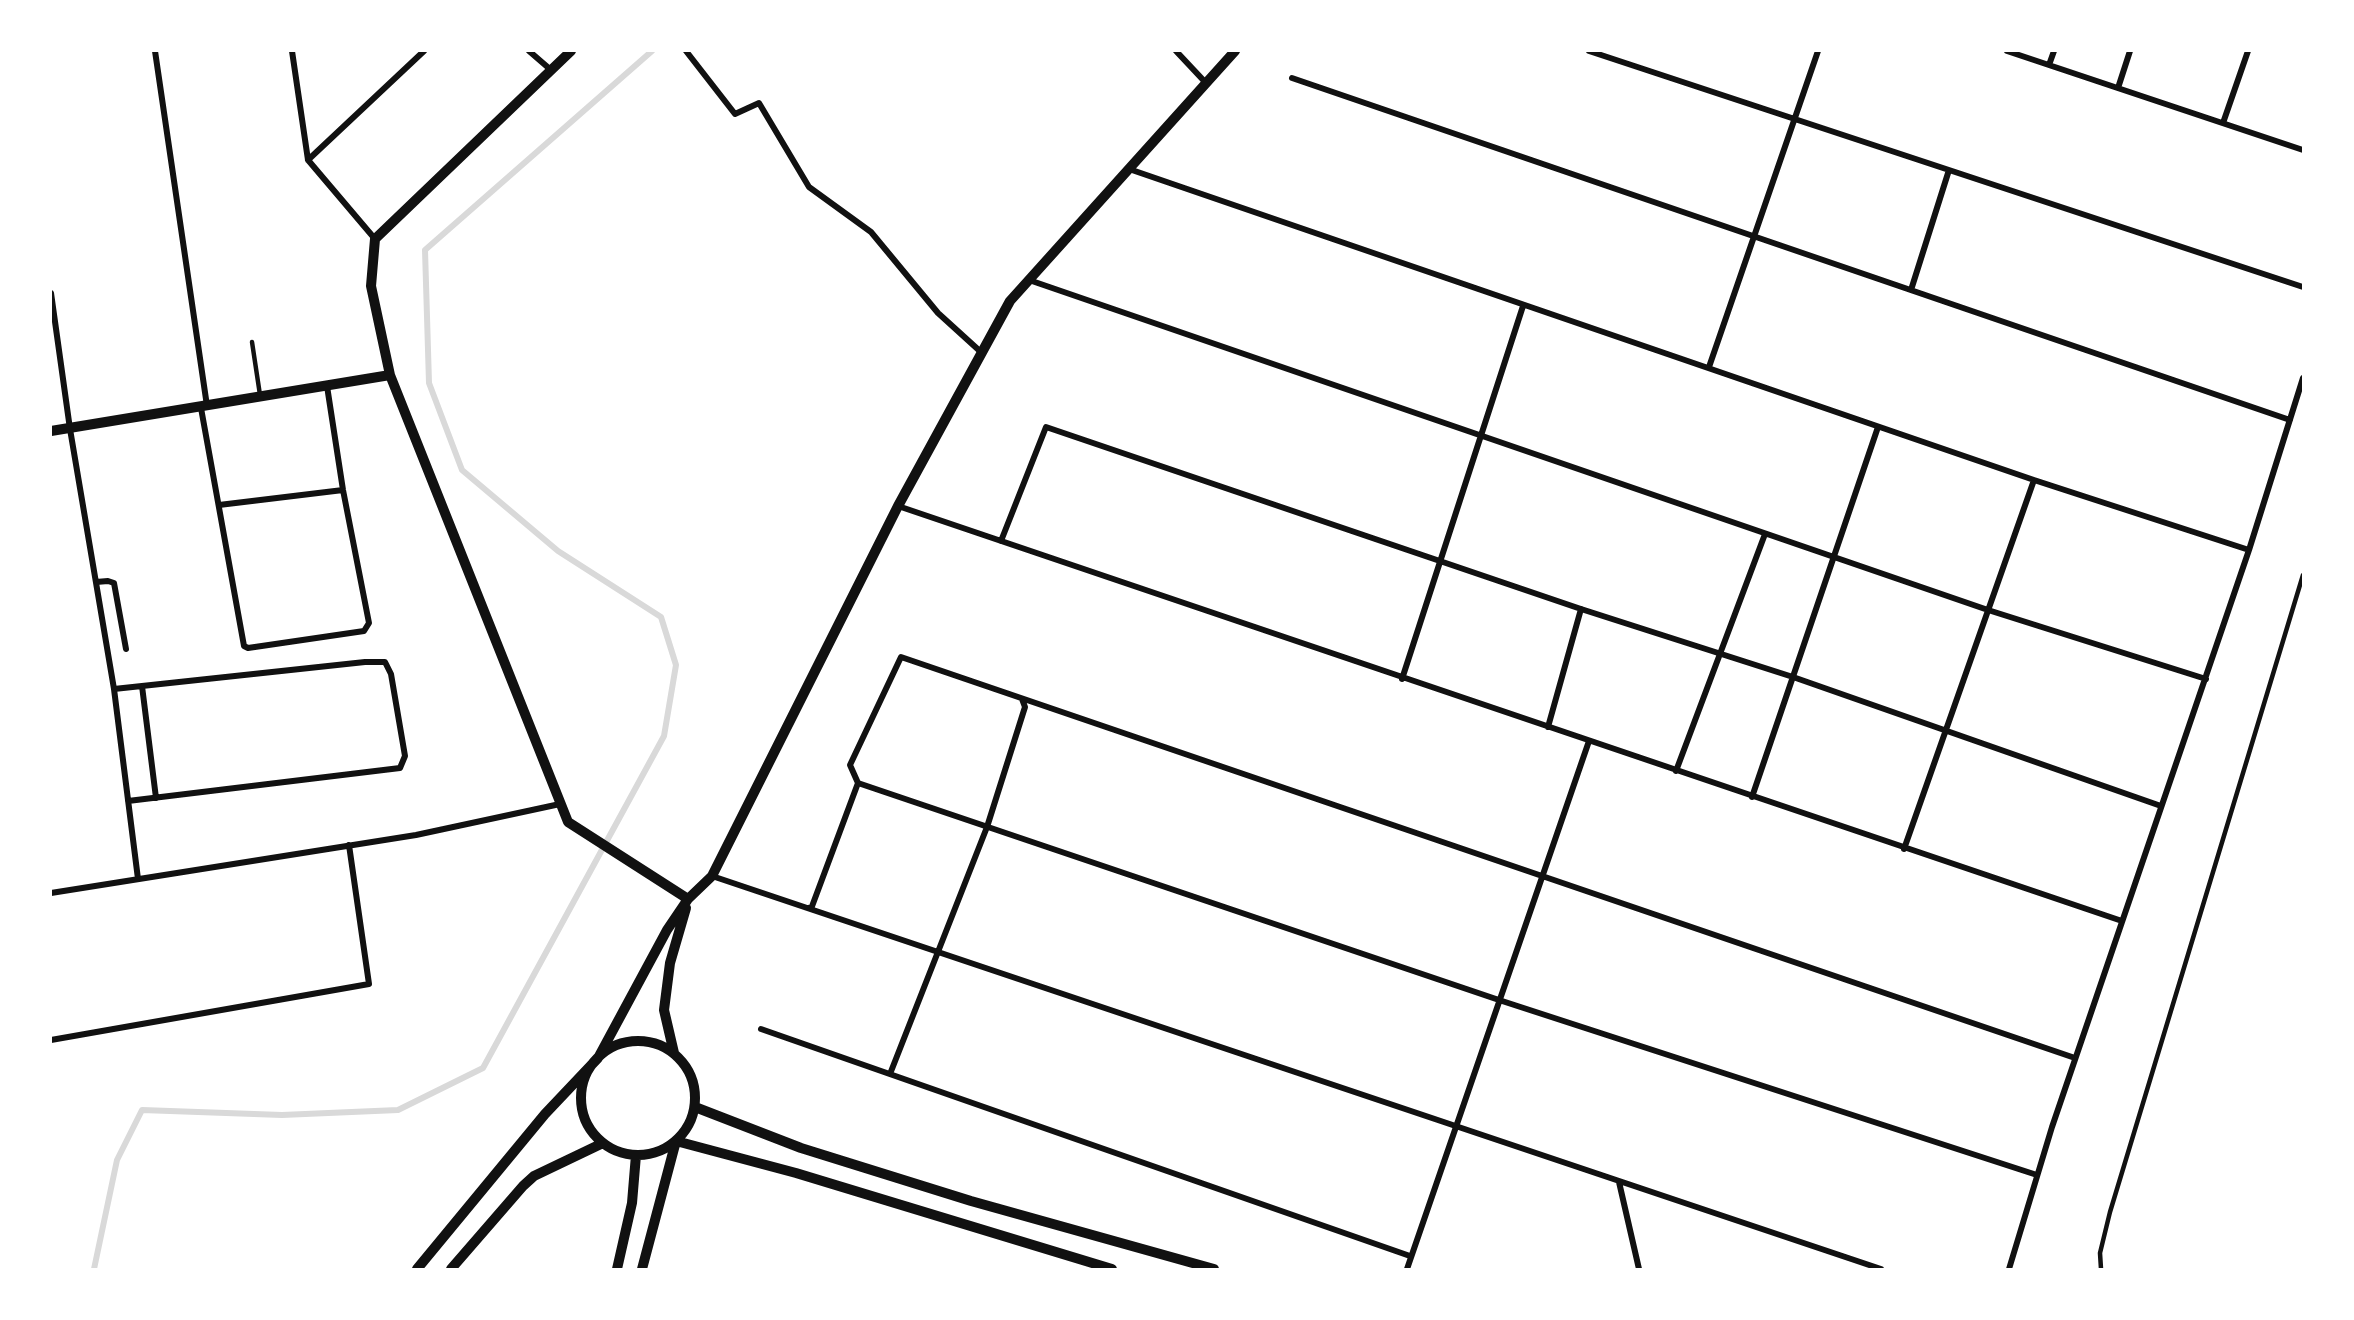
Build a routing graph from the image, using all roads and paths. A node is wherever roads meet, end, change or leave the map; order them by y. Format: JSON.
{"nodes":[{"id":1,"x":155,"y":51,"type":"edge"},
{"id":2,"x":292,"y":51,"type":"edge"},
{"id":3,"x":424,"y":51,"type":"edge"},
{"id":4,"x":529,"y":51,"type":"edge"},
{"id":5,"x":571,"y":51,"type":"edge"},
{"id":6,"x":686,"y":51,"type":"edge"},
{"id":7,"x":1176,"y":51,"type":"edge"},
{"id":8,"x":1234,"y":51,"type":"edge"},
{"id":9,"x":1589,"y":51,"type":"edge"},
{"id":10,"x":1818,"y":51,"type":"edge"},
{"id":11,"x":2007,"y":51,"type":"edge"},
{"id":12,"x":2054,"y":51,"type":"edge"},
{"id":13,"x":2130,"y":51,"type":"edge"},
{"id":14,"x":2248,"y":51,"type":"edge"},
{"id":15,"x":2049,"y":65,"type":"junction"},
{"id":16,"x":551,"y":70,"type":"junction"},
{"id":17,"x":1292,"y":78,"type":"dead end"},
{"id":18,"x":1206,"y":83,"type":"junction"},
{"id":19,"x":2118,"y":88,"type":"junction"},
{"id":20,"x":1795,"y":119,"type":"junction"},
{"id":21,"x":2223,"y":123,"type":"junction"},
{"id":22,"x":2303,"y":150,"type":"edge"},
{"id":23,"x":308,"y":160,"type":"junction"},
{"id":24,"x":1129,"y":169,"type":"junction"},
{"id":25,"x":1949,"y":170,"type":"junction"},
{"id":26,"x":1755,"y":237,"type":"junction"},
{"id":27,"x":375,"y":239,"type":"junction"},
{"id":28,"x":1029,"y":280,"type":"junction"},
{"id":29,"x":2303,"y":287,"type":"edge"},
{"id":30,"x":1911,"y":290,"type":"junction"},
{"id":31,"x":51,"y":293,"type":"edge"},
{"id":32,"x":1523,"y":306,"type":"junction"},
{"id":33,"x":252,"y":342,"type":"dead end"},
{"id":34,"x":982,"y":353,"type":"junction"},
{"id":35,"x":1709,"y":367,"type":"junction"},
{"id":36,"x":390,"y":375,"type":"junction"},
{"id":37,"x":2303,"y":378,"type":"edge"},
{"id":38,"x":327,"y":386,"type":"junction"},
{"id":39,"x":260,"y":398,"type":"junction"},
{"id":40,"x":204,"y":407,"type":"junction"},
{"id":41,"x":2290,"y":420,"type":"junction"},
{"id":42,"x":1878,"y":427,"type":"junction"},
{"id":43,"x":70,"y":429,"type":"junction"},
{"id":44,"x":51,"y":431,"type":"edge"},
{"id":45,"x":1480,"y":437,"type":"junction"},
{"id":46,"x":2034,"y":480,"type":"junction"},
{"id":47,"x":343,"y":490,"type":"junction"},
{"id":48,"x":219,"y":505,"type":"junction"},
{"id":49,"x":898,"y":506,"type":"junction"},
{"id":50,"x":1765,"y":534,"type":"junction"},
{"id":51,"x":1001,"y":541,"type":"junction"},
{"id":52,"x":2249,"y":550,"type":"junction"},
{"id":53,"x":1833,"y":557,"type":"junction"},
{"id":54,"x":1440,"y":562,"type":"junction"},
{"id":55,"x":2303,"y":575,"type":"edge"},
{"id":56,"x":96,"y":582,"type":"junction"},
{"id":57,"x":1581,"y":609,"type":"junction"},
{"id":58,"x":1988,"y":610,"type":"junction"},
{"id":59,"x":126,"y":649,"type":"dead end"},
{"id":60,"x":1720,"y":654,"type":"junction"},
{"id":61,"x":1793,"y":677,"type":"junction"},
{"id":62,"x":1402,"y":679,"type":"junction"},
{"id":63,"x":2206,"y":679,"type":"junction"},
{"id":64,"x":142,"y":686,"type":"junction"},
{"id":65,"x":114,"y":689,"type":"junction"},
{"id":66,"x":1022,"y":699,"type":"junction"},
{"id":67,"x":1548,"y":727,"type":"junction"},
{"id":68,"x":1946,"y":731,"type":"junction"},
{"id":69,"x":1589,"y":741,"type":"junction"},
{"id":70,"x":1676,"y":771,"type":"junction"},
{"id":71,"x":858,"y":783,"type":"junction"},
{"id":72,"x":1752,"y":796,"type":"junction"},
{"id":73,"x":156,"y":798,"type":"junction"},
{"id":74,"x":128,"y":801,"type":"junction"},
{"id":75,"x":560,"y":804,"type":"junction"},
{"id":76,"x":2161,"y":806,"type":"junction"},
{"id":77,"x":987,"y":827,"type":"junction"},
{"id":78,"x":349,"y":845,"type":"junction"},
{"id":79,"x":1904,"y":849,"type":"junction"},
{"id":80,"x":712,"y":876,"type":"junction"},
{"id":81,"x":1542,"y":876,"type":"junction"},
{"id":82,"x":138,"y":879,"type":"junction"},
{"id":83,"x":51,"y":893,"type":"edge"},
{"id":84,"x":688,"y":899,"type":"junction"},
{"id":85,"x":810,"y":908,"type":"junction"},
{"id":86,"x":2122,"y":921,"type":"junction"},
{"id":87,"x":938,"y":952,"type":"junction"},
{"id":88,"x":1499,"y":1000,"type":"junction"},
{"id":89,"x":761,"y":1029,"type":"dead end"},
{"id":90,"x":51,"y":1040,"type":"edge"},
{"id":91,"x":674,"y":1053,"type":"junction"},
{"id":92,"x":598,"y":1058,"type":"junction"},
{"id":93,"x":2075,"y":1058,"type":"junction"},
{"id":94,"x":890,"y":1074,"type":"junction"},
{"id":95,"x":695,"y":1107,"type":"junction"},
{"id":96,"x":1455,"y":1127,"type":"junction"},
{"id":97,"x":676,"y":1141,"type":"junction"},
{"id":98,"x":603,"y":1143,"type":"junction"},
{"id":99,"x":636,"y":1155,"type":"junction"},
{"id":100,"x":2037,"y":1175,"type":"junction"},
{"id":101,"x":1619,"y":1182,"type":"junction"},
{"id":102,"x":1410,"y":1256,"type":"junction"},
{"id":103,"x":417,"y":1269,"type":"edge"},
{"id":104,"x":451,"y":1269,"type":"edge"},
{"id":105,"x":616,"y":1269,"type":"edge"},
{"id":106,"x":642,"y":1269,"type":"edge"},
{"id":107,"x":1112,"y":1269,"type":"edge"},
{"id":108,"x":1214,"y":1269,"type":"edge"},
{"id":109,"x":1407,"y":1269,"type":"edge"},
{"id":110,"x":1639,"y":1269,"type":"edge"},
{"id":111,"x":1881,"y":1269,"type":"edge"},
{"id":112,"x":2009,"y":1269,"type":"edge"},
{"id":113,"x":2101,"y":1269,"type":"edge"}],
"edges":[{"from":1,"to":40,"type":"street"},
{"from":2,"to":23,"type":"street"},
{"from":3,"to":23,"type":"street"},
{"from":4,"to":16,"type":"street"},
{"from":5,"to":16,"type":"street"},
{"from":6,"to":34,"type":"street"},
{"from":7,"to":18,"type":"street"},
{"from":8,"to":18,"type":"street"},
{"from":9,"to":20,"type":"street"},
{"from":10,"to":20,"type":"street"},
{"from":11,"to":15,"type":"street"},
{"from":12,"to":15,"type":"street"},
{"from":13,"to":19,"type":"street"},
{"from":14,"to":21,"type":"street"},
{"from":15,"to":19,"type":"street"},
{"from":16,"to":27,"type":"street"},
{"from":17,"to":26,"type":"street"},
{"from":18,"to":24,"type":"street"},
{"from":19,"to":21,"type":"street"},
{"from":20,"to":25,"type":"street"},
{"from":20,"to":26,"type":"street"},
{"from":21,"to":22,"type":"street"},
{"from":23,"to":27,"type":"street"},
{"from":24,"to":28,"type":"street"},
{"from":24,"to":32,"type":"street"},
{"from":25,"to":29,"type":"street"},
{"from":25,"to":30,"type":"street"},
{"from":26,"to":30,"type":"street"},
{"from":26,"to":35,"type":"street"},
{"from":27,"to":36,"type":"street"},
{"from":28,"to":34,"type":"street"},
{"from":28,"to":45,"type":"street"},
{"from":30,"to":41,"type":"street"},
{"from":31,"to":43,"type":"street"},
{"from":32,"to":35,"type":"street"},
{"from":32,"to":45,"type":"street"},
{"from":33,"to":39,"type":"lane"},
{"from":34,"to":49,"type":"street"},
{"from":35,"to":42,"type":"street"},
{"from":36,"to":38,"type":"street"},
{"from":36,"to":75,"type":"street"},
{"from":37,"to":41,"type":"street"},
{"from":38,"to":39,"type":"street"},
{"from":38,"to":47,"type":"street"},
{"from":39,"to":40,"type":"street"},
{"from":40,"to":43,"type":"street"},
{"from":40,"to":48,"type":"street"},
{"from":41,"to":52,"type":"street"},
{"from":42,"to":46,"type":"street"},
{"from":42,"to":53,"type":"street"},
{"from":43,"to":44,"type":"street"},
{"from":43,"to":56,"type":"street"},
{"from":45,"to":50,"type":"street"},
{"from":45,"to":54,"type":"street"},
{"from":46,"to":52,"type":"street"},
{"from":46,"to":58,"type":"street"},
{"from":47,"to":48,"type":"street"},
{"from":47,"to":48,"type":"street"},
{"from":49,"to":51,"type":"street"},
{"from":49,"to":80,"type":"street"},
{"from":50,"to":53,"type":"street"},
{"from":50,"to":60,"type":"street"},
{"from":51,"to":54,"type":"street"},
{"from":51,"to":62,"type":"street"},
{"from":52,"to":63,"type":"street"},
{"from":53,"to":58,"type":"street"},
{"from":53,"to":61,"type":"street"},
{"from":54,"to":57,"type":"street"},
{"from":54,"to":62,"type":"street"},
{"from":55,"to":113,"type":"lane"},
{"from":56,"to":59,"type":"street"},
{"from":56,"to":65,"type":"street"},
{"from":57,"to":60,"type":"street"},
{"from":57,"to":67,"type":"street"},
{"from":58,"to":63,"type":"street"},
{"from":58,"to":68,"type":"street"},
{"from":60,"to":61,"type":"street"},
{"from":60,"to":70,"type":"street"},
{"from":61,"to":68,"type":"street"},
{"from":61,"to":72,"type":"street"},
{"from":62,"to":67,"type":"street"},
{"from":63,"to":76,"type":"street"},
{"from":64,"to":65,"type":"street"},
{"from":64,"to":73,"type":"street"},
{"from":64,"to":73,"type":"street"},
{"from":65,"to":74,"type":"street"},
{"from":66,"to":71,"type":"street"},
{"from":66,"to":77,"type":"street"},
{"from":66,"to":81,"type":"street"},
{"from":67,"to":69,"type":"street"},
{"from":68,"to":76,"type":"street"},
{"from":68,"to":79,"type":"street"},
{"from":69,"to":70,"type":"street"},
{"from":69,"to":81,"type":"street"},
{"from":70,"to":72,"type":"street"},
{"from":71,"to":77,"type":"street"},
{"from":71,"to":85,"type":"street"},
{"from":72,"to":79,"type":"street"},
{"from":73,"to":74,"type":"street"},
{"from":74,"to":82,"type":"street"},
{"from":75,"to":78,"type":"street"},
{"from":75,"to":84,"type":"street"},
{"from":76,"to":86,"type":"street"},
{"from":77,"to":87,"type":"street"},
{"from":77,"to":88,"type":"street"},
{"from":78,"to":82,"type":"street"},
{"from":78,"to":90,"type":"street"},
{"from":79,"to":86,"type":"street"},
{"from":80,"to":84,"type":"street"},
{"from":80,"to":85,"type":"street"},
{"from":81,"to":88,"type":"street"},
{"from":81,"to":93,"type":"street"},
{"from":82,"to":83,"type":"street"},
{"from":84,"to":91,"type":"street"},
{"from":84,"to":92,"type":"street"},
{"from":85,"to":87,"type":"street"},
{"from":86,"to":93,"type":"street"},
{"from":87,"to":94,"type":"street"},
{"from":87,"to":96,"type":"street"},
{"from":88,"to":96,"type":"street"},
{"from":88,"to":100,"type":"street"},
{"from":89,"to":94,"type":"street"},
{"from":91,"to":92,"type":"street"},
{"from":91,"to":95,"type":"street"},
{"from":92,"to":98,"type":"street"},
{"from":92,"to":103,"type":"street"},
{"from":93,"to":100,"type":"street"},
{"from":94,"to":102,"type":"street"},
{"from":95,"to":97,"type":"street"},
{"from":95,"to":108,"type":"street"},
{"from":96,"to":101,"type":"street"},
{"from":96,"to":102,"type":"street"},
{"from":97,"to":99,"type":"street"},
{"from":97,"to":106,"type":"street"},
{"from":97,"to":107,"type":"street"},
{"from":98,"to":99,"type":"street"},
{"from":98,"to":104,"type":"street"},
{"from":99,"to":105,"type":"street"},
{"from":100,"to":112,"type":"street"},
{"from":101,"to":110,"type":"street"},
{"from":101,"to":111,"type":"street"},
{"from":102,"to":109,"type":"street"}]}
